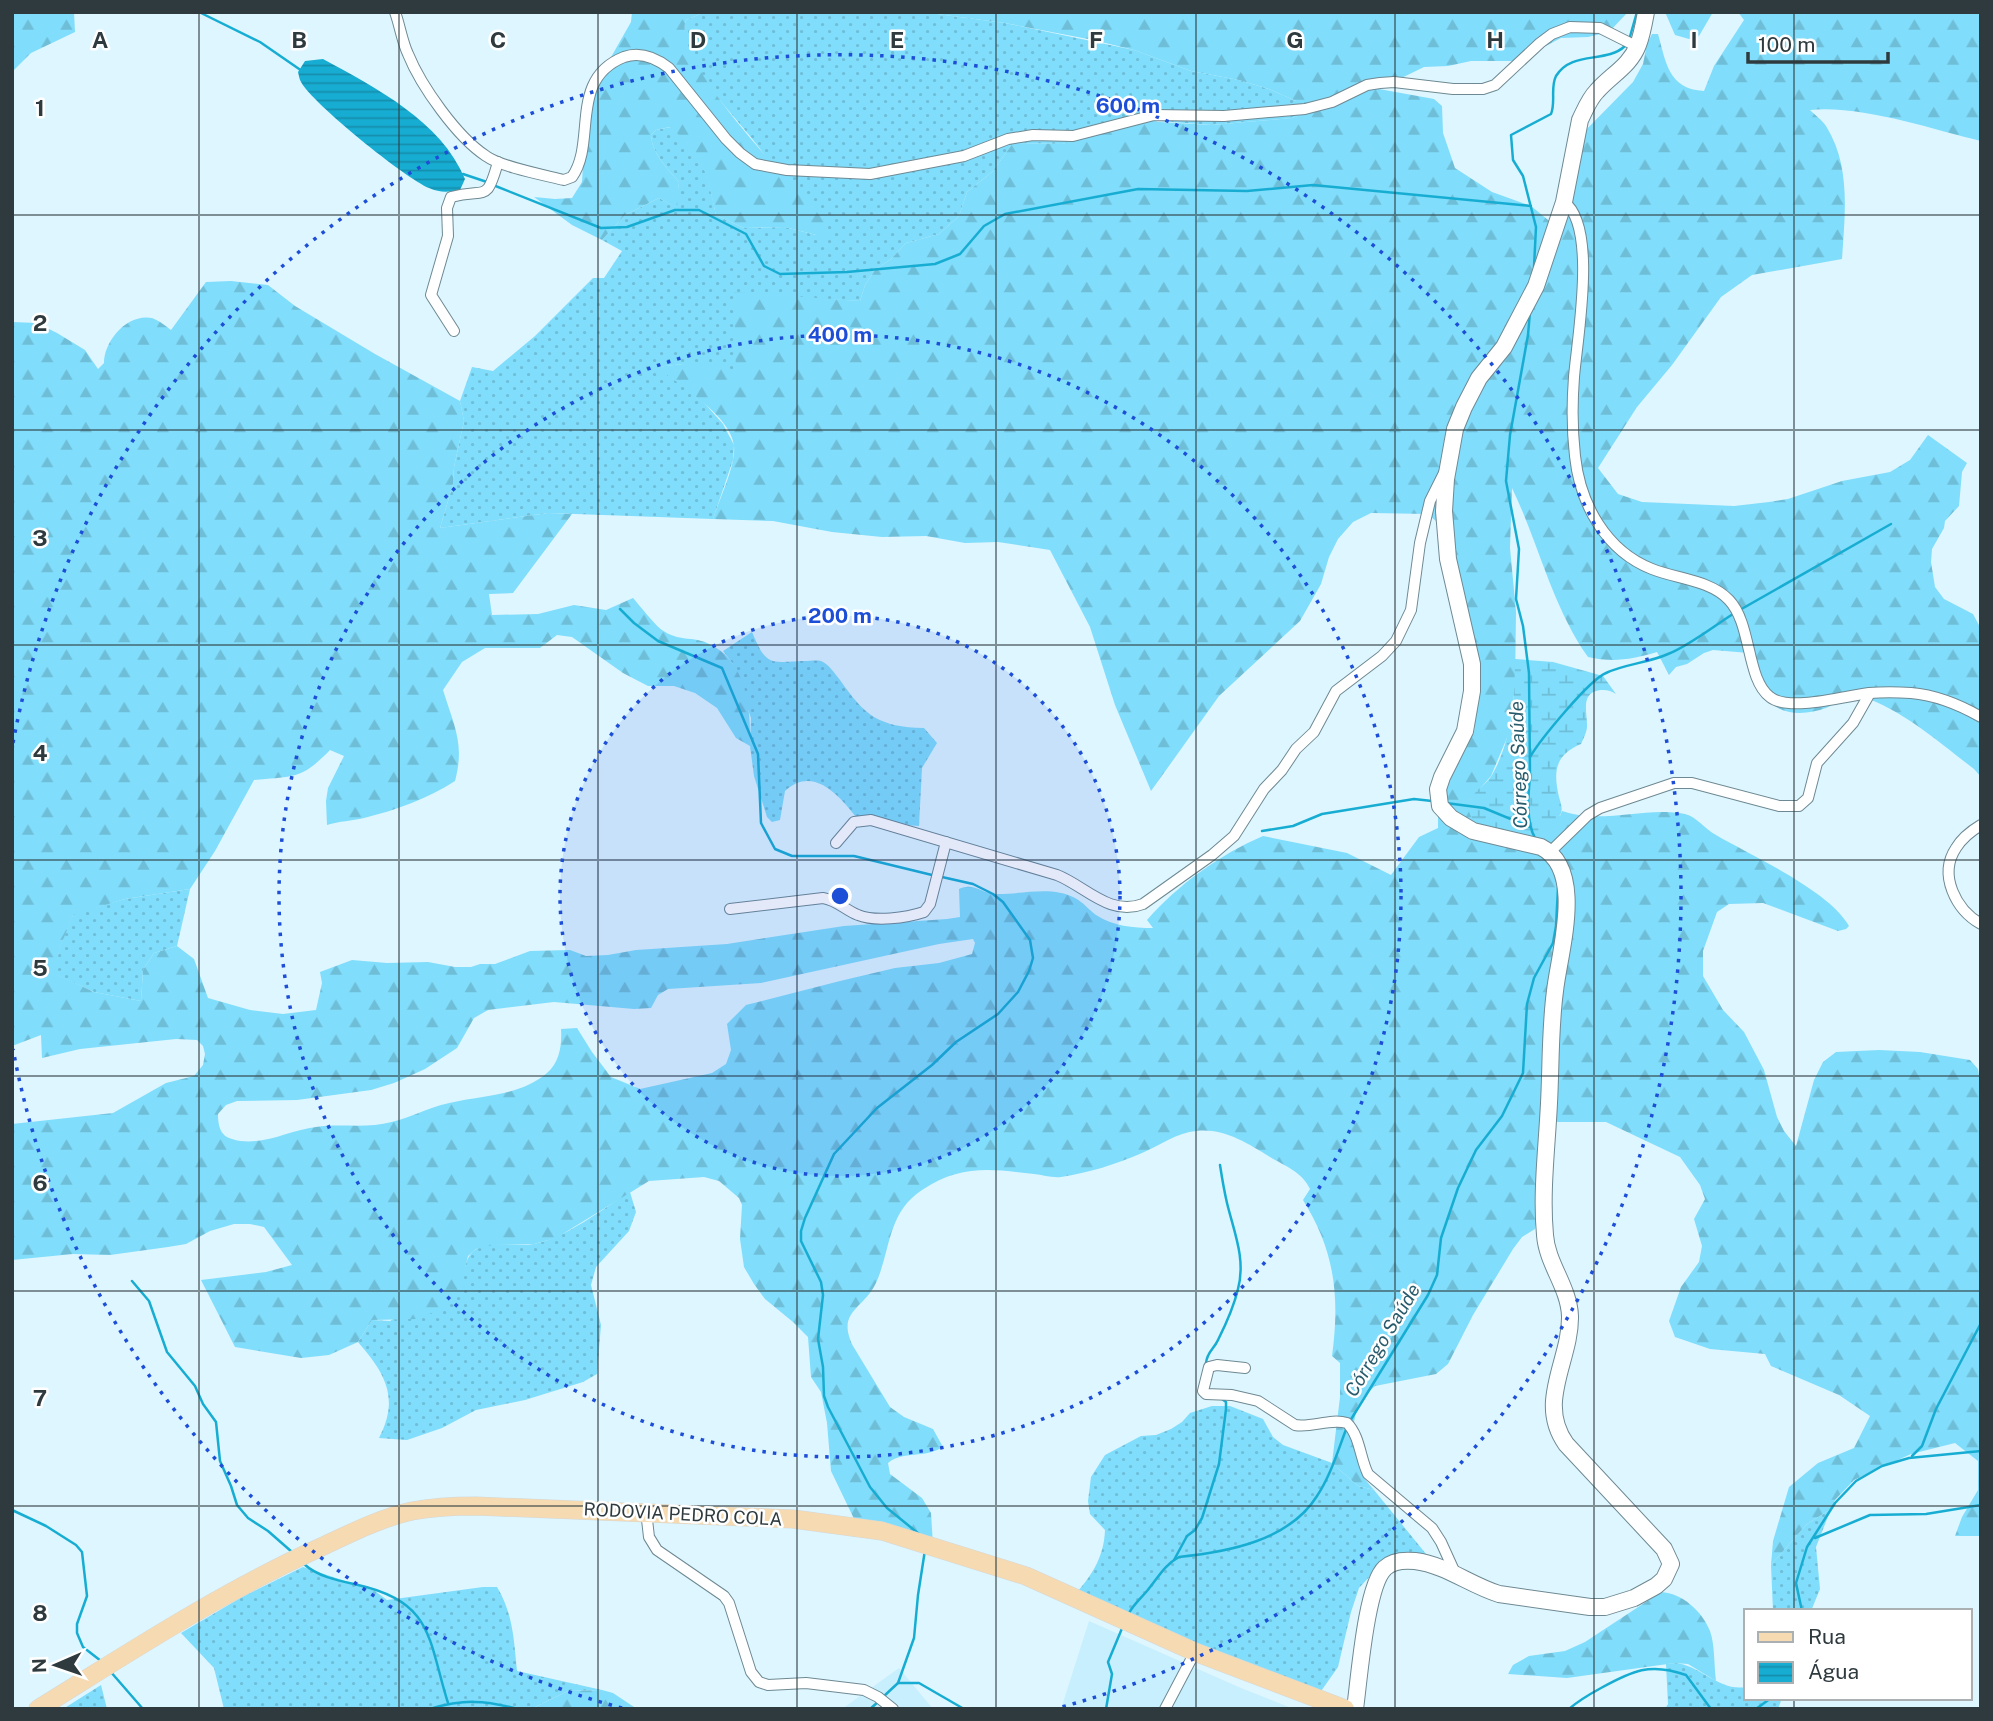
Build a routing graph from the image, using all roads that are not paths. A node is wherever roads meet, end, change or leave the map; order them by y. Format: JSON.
{"nodes":[{"id":1,"x":395,"y":12,"type":"edge"},
{"id":2,"x":1646,"y":12,"type":"edge"},
{"id":3,"x":1638,"y":47,"type":"junction"},
{"id":4,"x":498,"y":162,"type":"junction"},
{"id":5,"x":1564,"y":202,"type":"junction"},
{"id":6,"x":454,"y":331,"type":"dead end"},
{"id":7,"x":1448,"y":467,"type":"junction"},
{"id":8,"x":1870,"y":693,"type":"junction"},
{"id":9,"x":1981,"y":717,"type":"edge"},
{"id":10,"x":1981,"y":825,"type":"edge"},
{"id":11,"x":946,"y":842,"type":"junction"},
{"id":12,"x":836,"y":843,"type":"dead end"},
{"id":13,"x":1550,"y":852,"type":"junction"},
{"id":14,"x":730,"y":909,"type":"dead end"},
{"id":15,"x":1981,"y":925,"type":"edge"},
{"id":16,"x":1245,"y":1368,"type":"dead end"},
{"id":17,"x":646,"y":1511,"type":"junction"},
{"id":18,"x":1456,"y":1574,"type":"junction"},
{"id":19,"x":1195,"y":1652,"type":"junction"},
{"id":20,"x":38,"y":1709,"type":"edge"},
{"id":21,"x":893,"y":1709,"type":"edge"},
{"id":22,"x":1165,"y":1709,"type":"edge"},
{"id":23,"x":1345,"y":1709,"type":"edge"},
{"id":24,"x":1355,"y":1709,"type":"edge"}],
"edges":[{"from":1,"to":4,"type":"street"},
{"from":2,"to":3,"type":"street"},
{"from":3,"to":4,"type":"street"},
{"from":3,"to":5,"type":"street"},
{"from":4,"to":6,"type":"street"},
{"from":5,"to":7,"type":"street"},
{"from":5,"to":8,"type":"street"},
{"from":7,"to":11,"type":"street"},
{"from":7,"to":13,"type":"street"},
{"from":8,"to":9,"type":"street"},
{"from":8,"to":13,"type":"street"},
{"from":10,"to":15,"type":"street"},
{"from":11,"to":12,"type":"street"},
{"from":11,"to":14,"type":"street"},
{"from":13,"to":18,"type":"street"},
{"from":16,"to":18,"type":"street"},
{"from":17,"to":19,"type":"main road","name":"RODOVIA PEDRO COLA"},
{"from":17,"to":20,"type":"main road","name":"RODOVIA PEDRO COLA"},
{"from":17,"to":21,"type":"street"},
{"from":18,"to":24,"type":"street"},
{"from":19,"to":22,"type":"street"},
{"from":19,"to":23,"type":"main road","name":"RODOVIA PEDRO COLA"}]}
